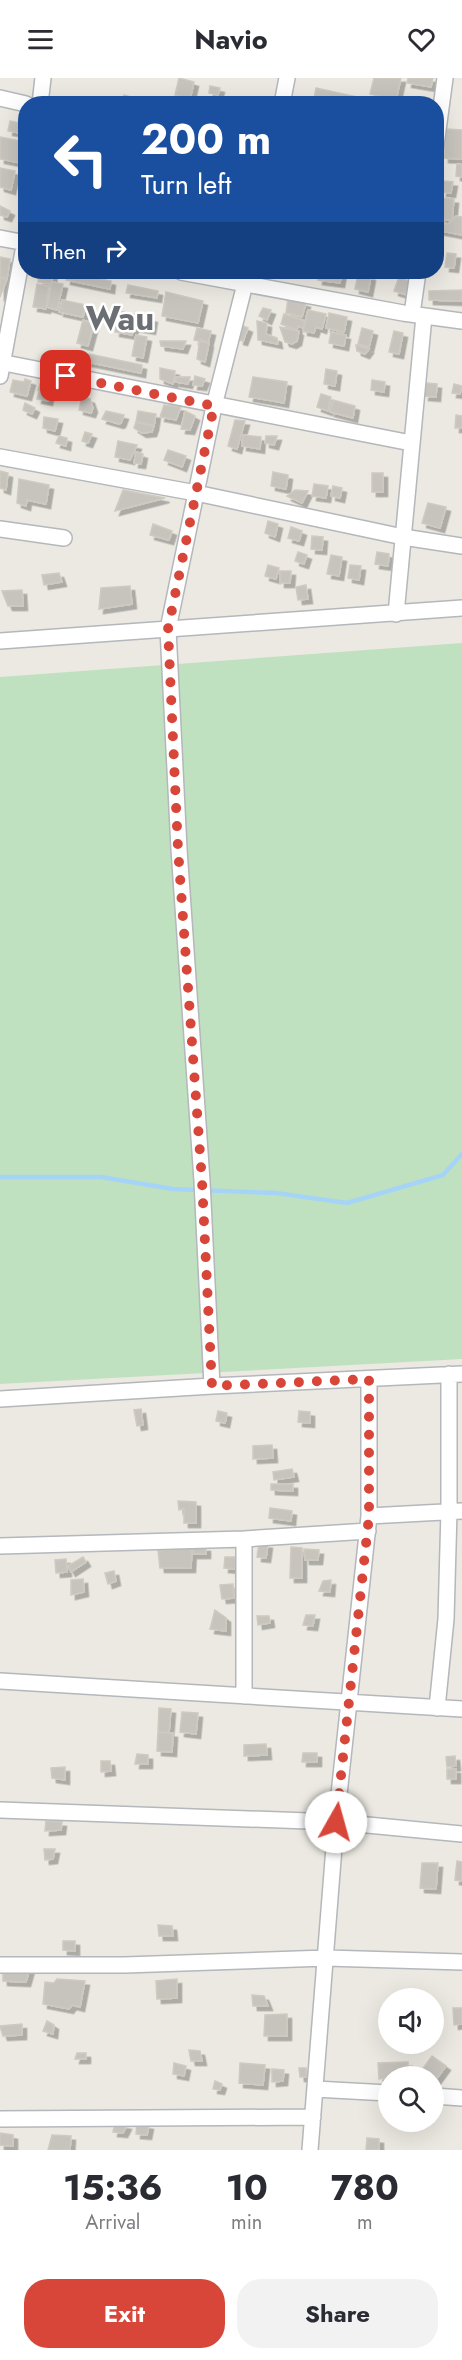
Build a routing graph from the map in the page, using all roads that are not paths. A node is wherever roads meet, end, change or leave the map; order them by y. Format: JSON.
{"nodes":[{"id":1,"x":43,"y":78,"type":"edge"},
{"id":2,"x":287,"y":78,"type":"edge"},
{"id":3,"x":446,"y":78,"type":"edge"},
{"id":4,"x":41,"y":96,"type":"edge"},
{"id":5,"x":284,"y":96,"type":"edge"},
{"id":6,"x":443,"y":96,"type":"edge"},
{"id":7,"x":0,"y":98,"type":"edge"},
{"id":8,"x":18,"y":102,"type":"edge"},
{"id":9,"x":0,"y":238,"type":"edge"},
{"id":10,"x":18,"y":239,"type":"edge"},
{"id":11,"x":18,"y":277,"type":"edge"},
{"id":12,"x":246,"y":279,"type":"edge"},
{"id":13,"x":256,"y":279,"type":"edge"},
{"id":14,"x":418,"y":279,"type":"edge"},
{"id":15,"x":418,"y":315,"type":"junction"},
{"id":16,"x":462,"y":321,"type":"edge"},
{"id":17,"x":1,"y":367,"type":"edge"},
{"id":18,"x":214,"y":406,"type":"junction"},
{"id":19,"x":411,"y":443,"type":"junction"},
{"id":20,"x":0,"y":458,"type":"edge"},
{"id":21,"x":196,"y":494,"type":"junction"},
{"id":22,"x":0,"y":530,"type":"edge"},
{"id":23,"x":403,"y":537,"type":"junction"},
{"id":24,"x":64,"y":538,"type":"dead end"},
{"id":25,"x":462,"y":546,"type":"edge"},
{"id":26,"x":462,"y":608,"type":"edge"},
{"id":27,"x":396,"y":614,"type":"junction"},
{"id":28,"x":168,"y":629,"type":"junction"},
{"id":29,"x":0,"y":641,"type":"edge"},
{"id":30,"x":455,"y":1374,"type":"edge"},
{"id":31,"x":369,"y":1379,"type":"junction"},
{"id":32,"x":212,"y":1386,"type":"junction"},
{"id":33,"x":0,"y":1399,"type":"edge"},
{"id":34,"x":455,"y":1511,"type":"edge"},
{"id":35,"x":368,"y":1524,"type":"junction"},
{"id":36,"x":244,"y":1539,"type":"junction"},
{"id":37,"x":0,"y":1546,"type":"edge"},
{"id":38,"x":462,"y":1618,"type":"edge"},
{"id":39,"x":446,"y":1619,"type":"junction"},
{"id":40,"x":0,"y":1681,"type":"edge"},
{"id":41,"x":244,"y":1696,"type":"junction"},
{"id":42,"x":350,"y":1701,"type":"junction"},
{"id":43,"x":437,"y":1708,"type":"junction"},
{"id":44,"x":462,"y":1709,"type":"edge"},
{"id":45,"x":0,"y":1810,"type":"edge"},
{"id":46,"x":336,"y":1822,"type":"junction"},
{"id":47,"x":462,"y":1834,"type":"edge"},
{"id":48,"x":326,"y":1958,"type":"junction"},
{"id":49,"x":462,"y":1962,"type":"edge"},
{"id":50,"x":0,"y":1965,"type":"edge"},
{"id":51,"x":315,"y":2089,"type":"junction"},
{"id":52,"x":378,"y":2092,"type":"edge"},
{"id":53,"x":444,"y":2097,"type":"edge"},
{"id":54,"x":462,"y":2098,"type":"edge"},
{"id":55,"x":313,"y":2117,"type":"junction"},
{"id":56,"x":0,"y":2119,"type":"edge"},
{"id":57,"x":310,"y":2150,"type":"edge"}],
"edges":[{"from":1,"to":4,"type":"street"},
{"from":2,"to":5,"type":"street"},
{"from":3,"to":6,"type":"street"},
{"from":7,"to":8,"type":"street"},
{"from":9,"to":10,"type":"street"},
{"from":11,"to":17,"type":"street"},
{"from":12,"to":18,"type":"street"},
{"from":13,"to":15,"type":"street"},
{"from":14,"to":15,"type":"street"},
{"from":15,"to":16,"type":"street"},
{"from":15,"to":19,"type":"street"},
{"from":17,"to":18,"type":"street"},
{"from":18,"to":19,"type":"street"},
{"from":18,"to":21,"type":"street"},
{"from":19,"to":23,"type":"street"},
{"from":20,"to":21,"type":"street"},
{"from":21,"to":23,"type":"street"},
{"from":21,"to":28,"type":"street"},
{"from":22,"to":24,"type":"street"},
{"from":23,"to":25,"type":"street"},
{"from":23,"to":27,"type":"street"},
{"from":26,"to":27,"type":"street"},
{"from":27,"to":28,"type":"street"},
{"from":28,"to":29,"type":"street"},
{"from":28,"to":32,"type":"street"},
{"from":30,"to":31,"type":"street"},
{"from":30,"to":34,"type":"street"},
{"from":31,"to":32,"type":"street"},
{"from":31,"to":35,"type":"street"},
{"from":32,"to":33,"type":"street"},
{"from":34,"to":35,"type":"street"},
{"from":34,"to":39,"type":"street"},
{"from":35,"to":36,"type":"street"},
{"from":35,"to":42,"type":"street"},
{"from":36,"to":37,"type":"street"},
{"from":36,"to":41,"type":"street"},
{"from":38,"to":39,"type":"street"},
{"from":39,"to":43,"type":"street"},
{"from":40,"to":41,"type":"street"},
{"from":41,"to":42,"type":"street"},
{"from":42,"to":43,"type":"street"},
{"from":42,"to":46,"type":"street"},
{"from":43,"to":44,"type":"street"},
{"from":45,"to":46,"type":"street"},
{"from":46,"to":47,"type":"street"},
{"from":46,"to":48,"type":"street"},
{"from":48,"to":49,"type":"street"},
{"from":48,"to":50,"type":"street"},
{"from":48,"to":51,"type":"street"},
{"from":51,"to":52,"type":"street"},
{"from":51,"to":55,"type":"street"},
{"from":53,"to":54,"type":"street"},
{"from":55,"to":56,"type":"street"},
{"from":55,"to":57,"type":"street"}]}
